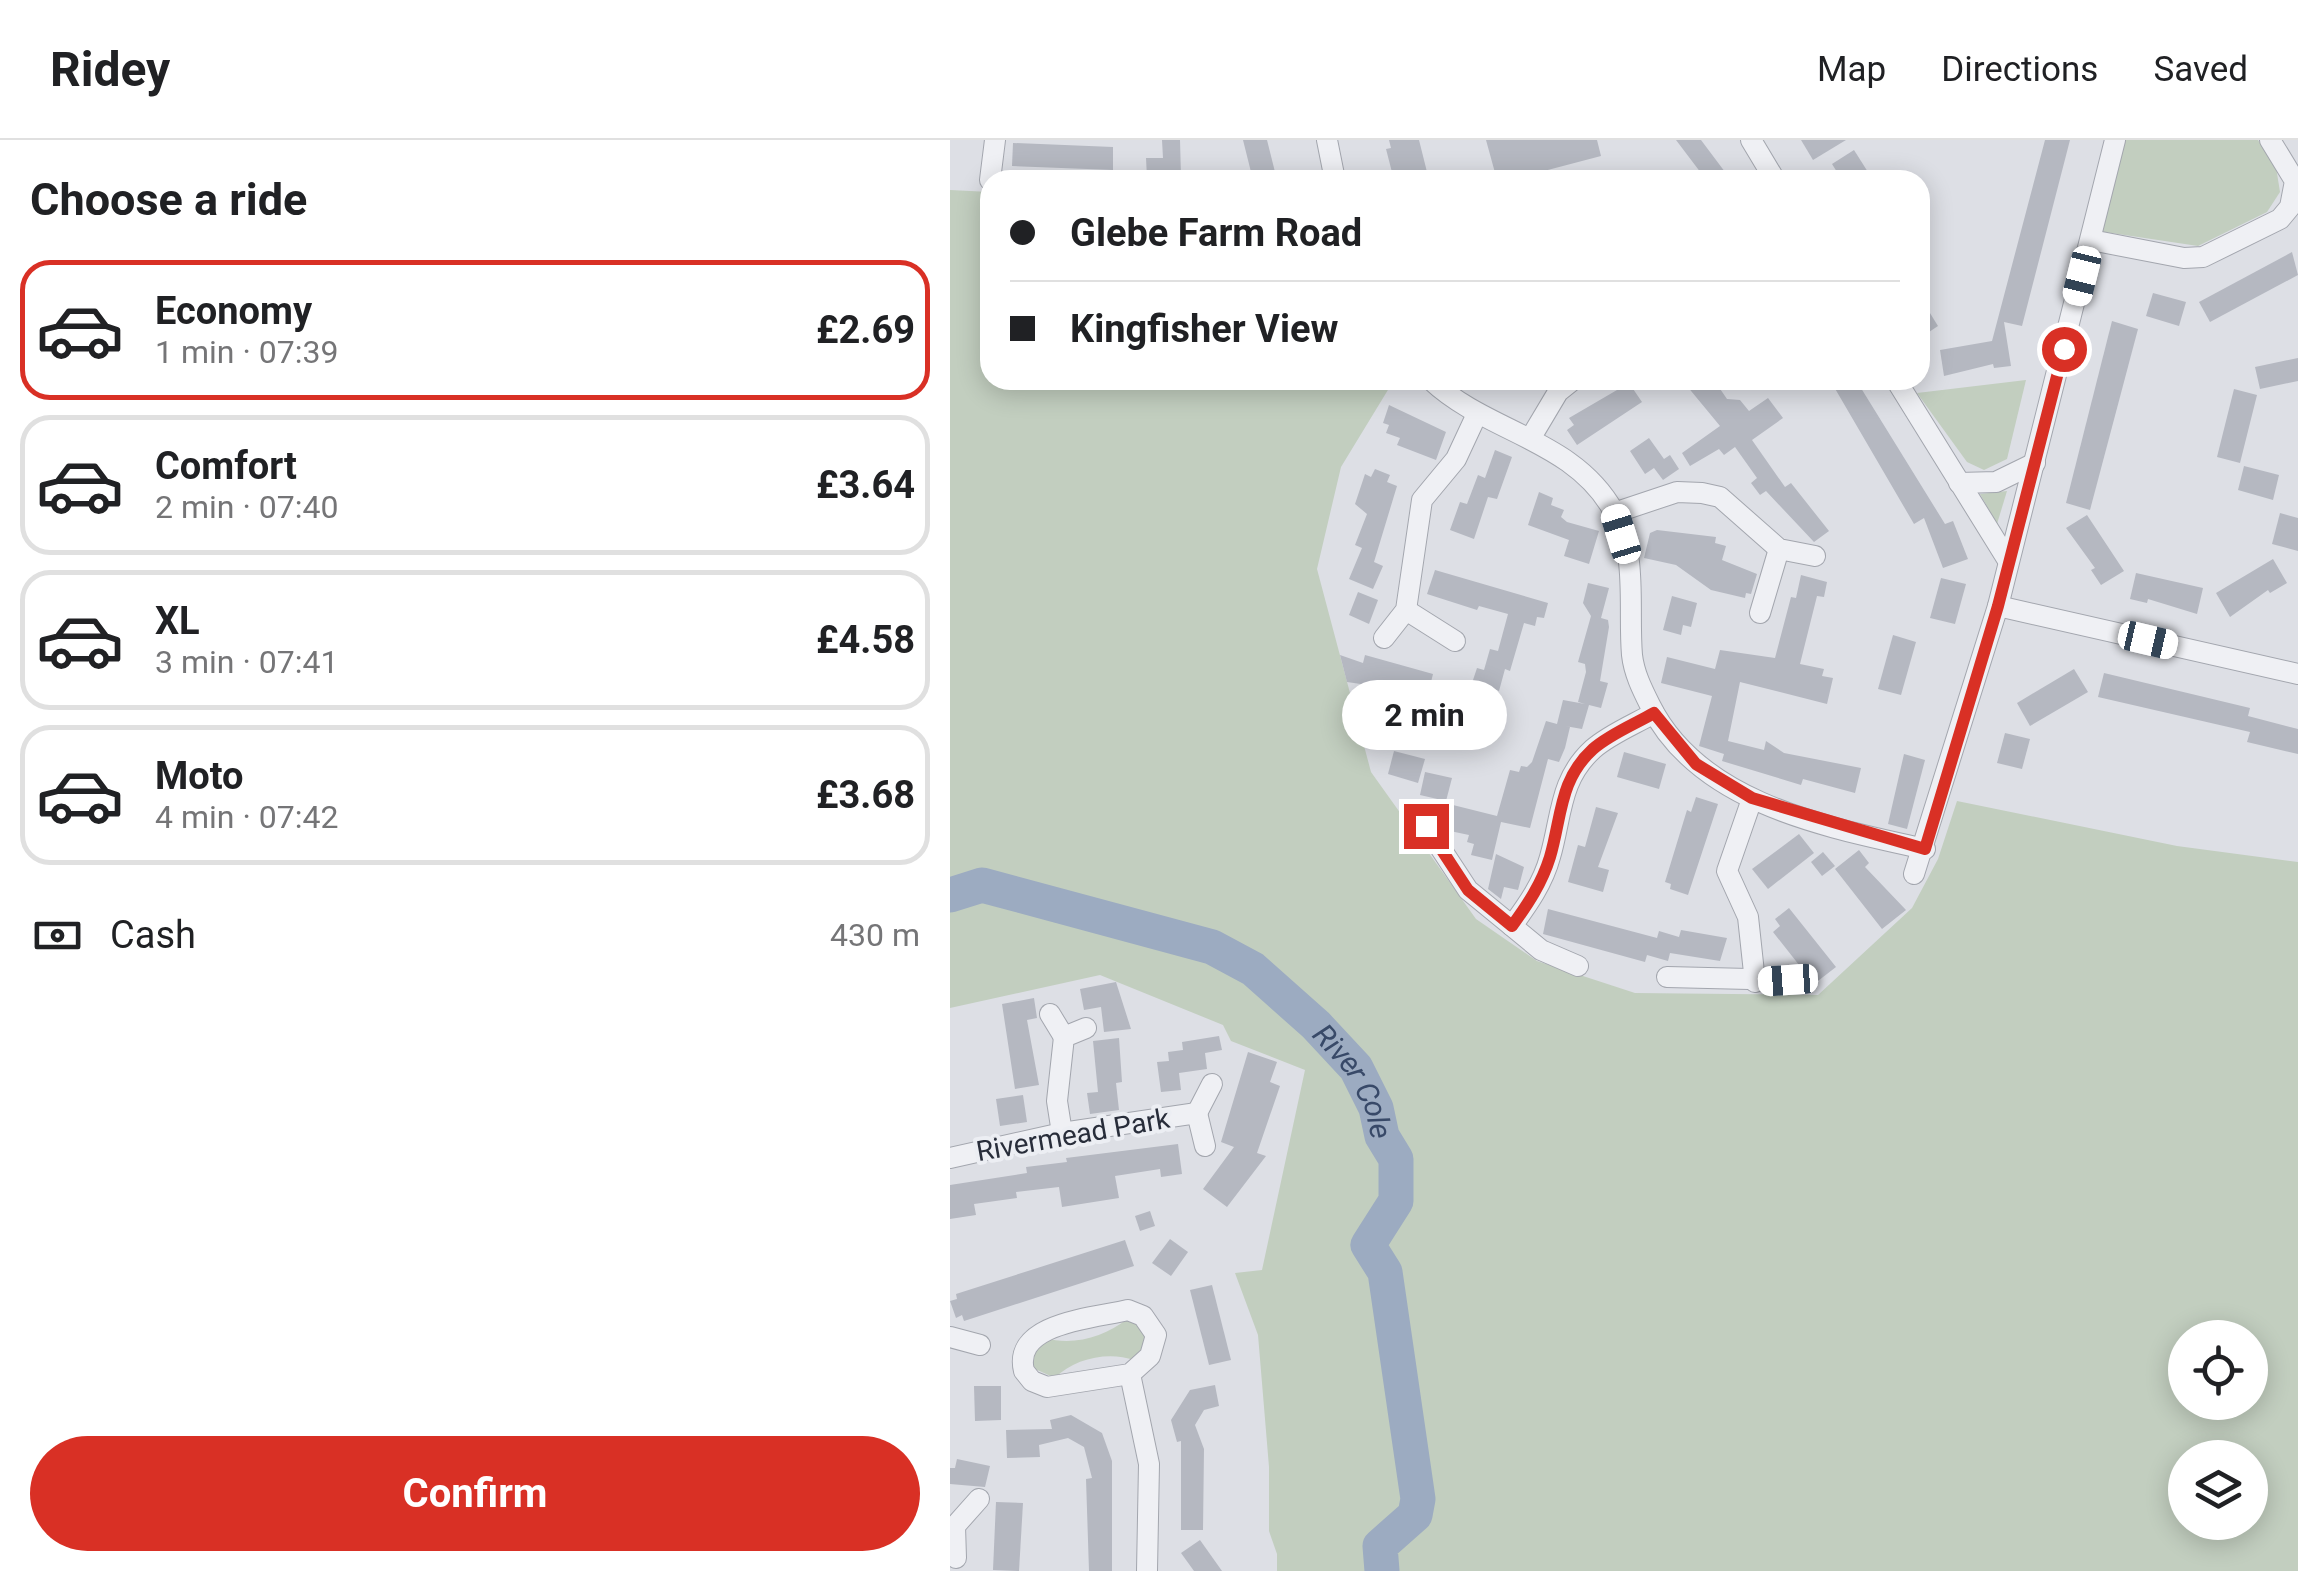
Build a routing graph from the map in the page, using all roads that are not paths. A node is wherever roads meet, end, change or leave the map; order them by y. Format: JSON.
{"nodes":[{"id":1,"x":994,"y":140,"type":"edge"},
{"id":2,"x":1326,"y":140,"type":"edge"},
{"id":3,"x":1750,"y":140,"type":"edge"},
{"id":4,"x":2116,"y":140,"type":"edge"},
{"id":5,"x":2270,"y":140,"type":"edge"},
{"id":6,"x":991,"y":170,"type":"edge"},
{"id":7,"x":1333,"y":170,"type":"edge"},
{"id":8,"x":1769,"y":170,"type":"edge"},
{"id":9,"x":2296,"y":198,"type":"edge"},
{"id":10,"x":2092,"y":240,"type":"junction"},
{"id":11,"x":1445,"y":390,"type":"edge"},
{"id":12,"x":1560,"y":390,"type":"edge"},
{"id":13,"x":1902,"y":390,"type":"edge"},
{"id":14,"x":1478,"y":414,"type":"junction"},
{"id":15,"x":1530,"y":439,"type":"junction"},
{"id":16,"x":2035,"y":463,"type":"junction"},
{"id":17,"x":1959,"y":483,"type":"junction"},
{"id":18,"x":1614,"y":513,"type":"junction"},
{"id":19,"x":1779,"y":548,"type":"junction"},
{"id":20,"x":1815,"y":556,"type":"dead end"},
{"id":21,"x":2007,"y":560,"type":"junction"},
{"id":22,"x":1998,"y":606,"type":"junction"},
{"id":23,"x":1406,"y":610,"type":"junction"},
{"id":24,"x":1760,"y":613,"type":"dead end"},
{"id":25,"x":1384,"y":638,"type":"dead end"},
{"id":26,"x":1456,"y":640,"type":"dead end"},
{"id":27,"x":2298,"y":674,"type":"edge"},
{"id":28,"x":1654,"y":713,"type":"junction"},
{"id":29,"x":1752,"y":798,"type":"junction"},
{"id":30,"x":1426,"y":826,"type":"dead end"},
{"id":31,"x":1925,"y":849,"type":"junction"},
{"id":32,"x":1914,"y":874,"type":"dead end"},
{"id":33,"x":1512,"y":926,"type":"junction"},
{"id":34,"x":1578,"y":966,"type":"dead end"},
{"id":35,"x":1667,"y":977,"type":"dead end"},
{"id":36,"x":1788,"y":980,"type":"dead end"},
{"id":37,"x":1755,"y":982,"type":"junction"},
{"id":38,"x":1050,"y":1014,"type":"dead end"},
{"id":39,"x":1086,"y":1028,"type":"dead end"},
{"id":40,"x":1064,"y":1037,"type":"junction"},
{"id":41,"x":1212,"y":1084,"type":"dead end"},
{"id":42,"x":1197,"y":1114,"type":"junction"},
{"id":43,"x":1062,"y":1133,"type":"junction"},
{"id":44,"x":1205,"y":1146,"type":"dead end"},
{"id":45,"x":950,"y":1158,"type":"edge"},
{"id":46,"x":950,"y":1337,"type":"edge"},
{"id":47,"x":980,"y":1345,"type":"dead end"},
{"id":48,"x":1130,"y":1374,"type":"junction"},
{"id":49,"x":979,"y":1499,"type":"dead end"},
{"id":50,"x":952,"y":1526,"type":"edge"},
{"id":51,"x":956,"y":1558,"type":"dead end"},
{"id":52,"x":1147,"y":1571,"type":"edge"}],
"edges":[{"from":1,"to":6,"type":"street"},
{"from":2,"to":7,"type":"street"},
{"from":3,"to":8,"type":"street"},
{"from":4,"to":10,"type":"street"},
{"from":5,"to":9,"type":"street"},
{"from":9,"to":10,"type":"street"},
{"from":10,"to":16,"type":"street"},
{"from":11,"to":14,"type":"street"},
{"from":12,"to":15,"type":"street"},
{"from":13,"to":17,"type":"street"},
{"from":14,"to":15,"type":"street"},
{"from":14,"to":23,"type":"street"},
{"from":15,"to":18,"type":"street"},
{"from":16,"to":17,"type":"street"},
{"from":16,"to":21,"type":"street"},
{"from":17,"to":21,"type":"street"},
{"from":18,"to":19,"type":"street"},
{"from":18,"to":28,"type":"street"},
{"from":19,"to":20,"type":"street"},
{"from":19,"to":24,"type":"street"},
{"from":21,"to":22,"type":"street"},
{"from":22,"to":27,"type":"street"},
{"from":22,"to":31,"type":"street"},
{"from":23,"to":25,"type":"street"},
{"from":23,"to":26,"type":"street"},
{"from":28,"to":29,"type":"street"},
{"from":28,"to":33,"type":"street"},
{"from":29,"to":31,"type":"street"},
{"from":29,"to":37,"type":"street"},
{"from":30,"to":33,"type":"street"},
{"from":31,"to":32,"type":"street"},
{"from":33,"to":34,"type":"street"},
{"from":35,"to":37,"type":"street"},
{"from":36,"to":37,"type":"street"},
{"from":38,"to":40,"type":"street"},
{"from":39,"to":40,"type":"street"},
{"from":40,"to":43,"type":"street"},
{"from":41,"to":42,"type":"street","name":"Rivermead Park"},
{"from":42,"to":43,"type":"street","name":"Rivermead Park"},
{"from":42,"to":44,"type":"street","name":"Rivermead Park"},
{"from":43,"to":45,"type":"street","name":"Rivermead Park"},
{"from":46,"to":47,"type":"street"},
{"from":48,"to":48,"type":"street"},
{"from":48,"to":52,"type":"street"},
{"from":49,"to":50,"type":"street"},
{"from":50,"to":51,"type":"street"}]}
